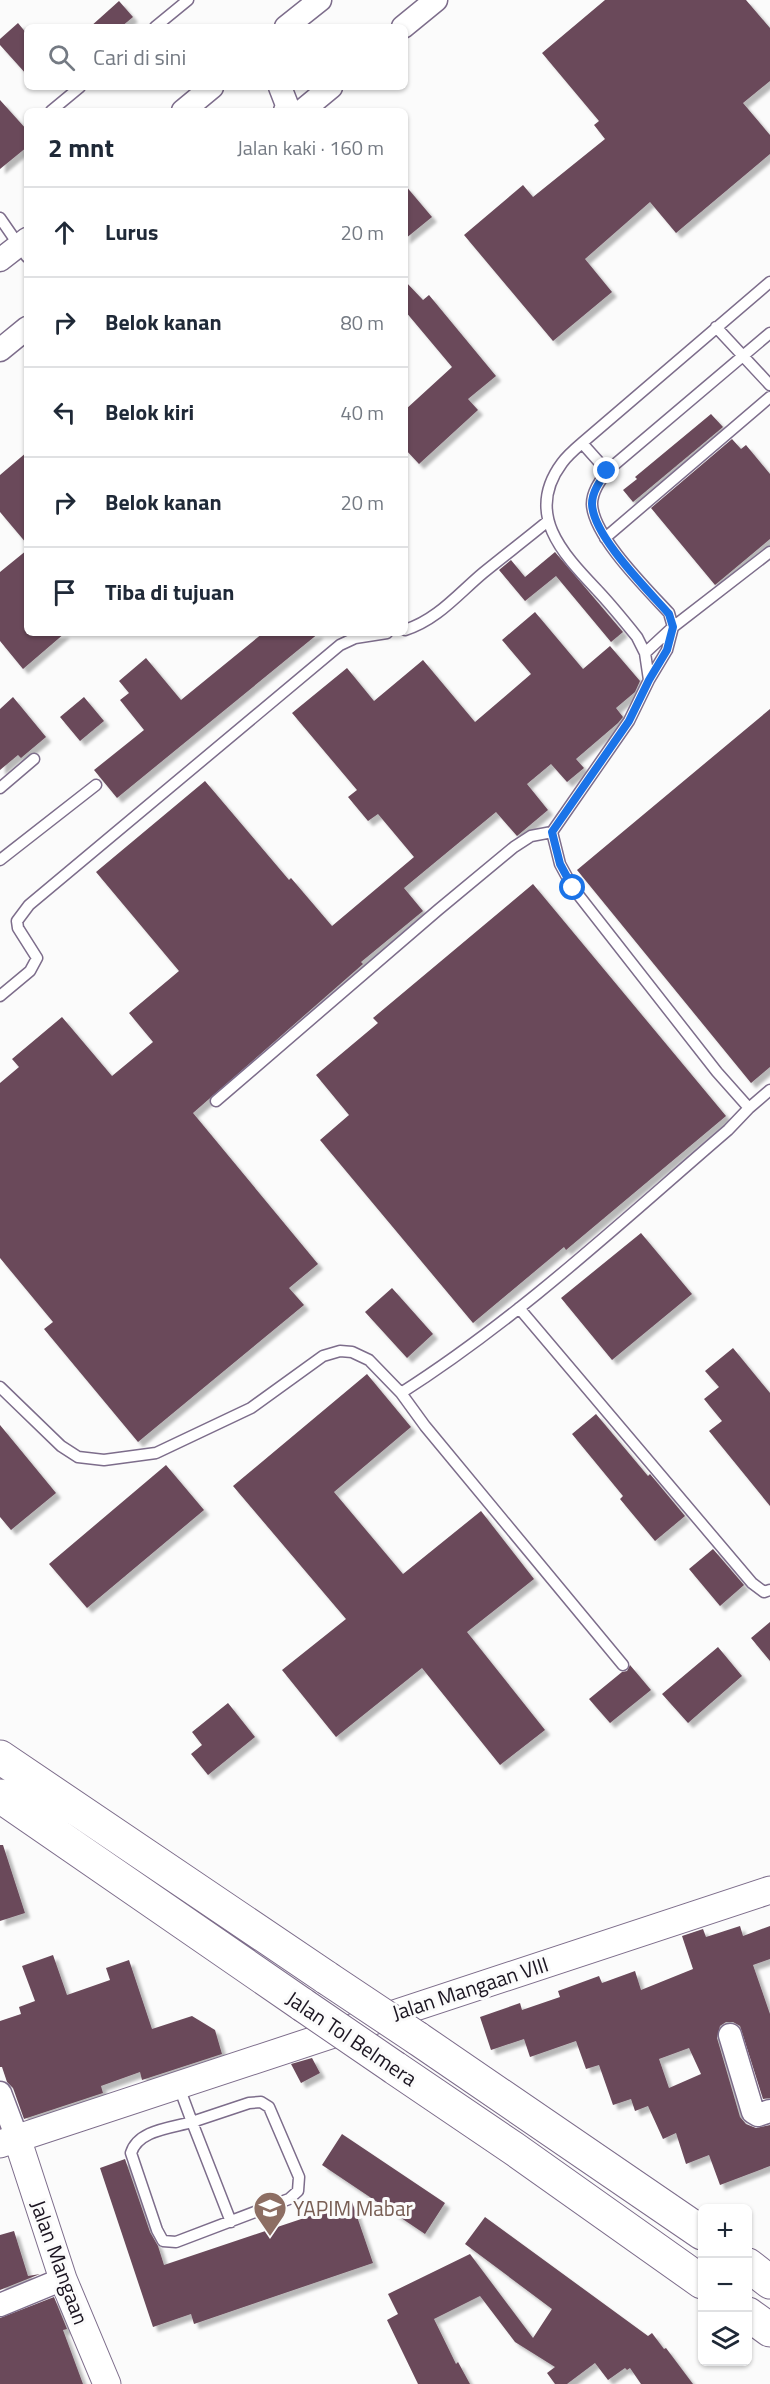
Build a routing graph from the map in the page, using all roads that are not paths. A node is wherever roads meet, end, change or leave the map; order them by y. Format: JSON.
{"nodes":[{"id":1,"x":188,"y":0,"type":"edge"},
{"id":2,"x":320,"y":0,"type":"edge"},
{"id":3,"x":436,"y":0,"type":"edge"},
{"id":4,"x":159,"y":24,"type":"edge"},
{"id":5,"x":290,"y":24,"type":"edge"},
{"id":6,"x":407,"y":24,"type":"edge"},
{"id":7,"x":76,"y":90,"type":"edge"},
{"id":8,"x":208,"y":90,"type":"edge"},
{"id":9,"x":280,"y":90,"type":"edge"},
{"id":10,"x":327,"y":90,"type":"edge"},
{"id":11,"x":55,"y":108,"type":"edge"},
{"id":12,"x":187,"y":108,"type":"edge"},
{"id":13,"x":286,"y":108,"type":"edge"},
{"id":14,"x":306,"y":108,"type":"edge"},
{"id":15,"x":0,"y":218,"type":"edge"},
{"id":16,"x":24,"y":248,"type":"edge"},
{"id":17,"x":0,"y":260,"type":"edge"},
{"id":18,"x":770,"y":282,"type":"edge"},
{"id":19,"x":716,"y":327,"type":"junction"},
{"id":20,"x":24,"y":330,"type":"edge"},
{"id":21,"x":770,"y":333,"type":"edge"},
{"id":22,"x":0,"y":350,"type":"edge"},
{"id":23,"x":743,"y":355,"type":"junction"},
{"id":24,"x":770,"y":385,"type":"edge"},
{"id":25,"x":770,"y":397,"type":"edge"},
{"id":26,"x":582,"y":443,"type":"junction"},
{"id":27,"x":607,"y":471,"type":"junction"},
{"id":28,"x":548,"y":521,"type":"junction"},
{"id":29,"x":605,"y":538,"type":"junction"},
{"id":30,"x":770,"y":552,"type":"edge"},
{"id":31,"x":673,"y":627,"type":"junction"},
{"id":32,"x":408,"y":629,"type":"edge"},
{"id":33,"x":368,"y":636,"type":"edge"},
{"id":34,"x":645,"y":653,"type":"junction"},
{"id":35,"x":649,"y":680,"type":"junction"},
{"id":36,"x":34,"y":759,"type":"dead end"},
{"id":37,"x":96,"y":786,"type":"dead end"},
{"id":38,"x":0,"y":789,"type":"edge"},
{"id":39,"x":552,"y":832,"type":"junction"},
{"id":40,"x":0,"y":860,"type":"edge"},
{"id":41,"x":0,"y":996,"type":"edge"},
{"id":42,"x":770,"y":1090,"type":"edge"},
{"id":43,"x":216,"y":1101,"type":"dead end"},
{"id":44,"x":749,"y":1108,"type":"junction"},
{"id":45,"x":519,"y":1308,"type":"junction"},
{"id":46,"x":0,"y":1387,"type":"edge"},
{"id":47,"x":401,"y":1393,"type":"junction"},
{"id":48,"x":770,"y":1590,"type":"edge"},
{"id":49,"x":623,"y":1665,"type":"dead end"},
{"id":50,"x":0,"y":1757,"type":"edge"},
{"id":51,"x":0,"y":1796,"type":"edge"},
{"id":52,"x":770,"y":1890,"type":"edge"},
{"id":53,"x":730,"y":2035,"type":"dead end"},
{"id":54,"x":178,"y":2085,"type":"junction"},
{"id":55,"x":0,"y":2093,"type":"edge"},
{"id":56,"x":770,"y":2111,"type":"edge"},
{"id":57,"x":192,"y":2122,"type":"junction"},
{"id":58,"x":8,"y":2141,"type":"edge"},
{"id":59,"x":231,"y":2222,"type":"junction"},
{"id":60,"x":698,"y":2230,"type":"edge"},
{"id":61,"x":752,"y":2269,"type":"edge"},
{"id":62,"x":63,"y":2278,"type":"junction"},
{"id":63,"x":698,"y":2279,"type":"edge"},
{"id":64,"x":770,"y":2283,"type":"edge"},
{"id":65,"x":0,"y":2305,"type":"edge"},
{"id":66,"x":752,"y":2317,"type":"edge"},
{"id":67,"x":770,"y":2330,"type":"edge"},
{"id":68,"x":107,"y":2384,"type":"edge"}],
"edges":[{"from":1,"to":4,"type":"lane"},
{"from":2,"to":5,"type":"street"},
{"from":3,"to":6,"type":"street"},
{"from":7,"to":11,"type":"lane"},
{"from":8,"to":12,"type":"street"},
{"from":9,"to":13,"type":"street"},
{"from":10,"to":14,"type":"street"},
{"from":15,"to":16,"type":"lane"},
{"from":16,"to":17,"type":"street"},
{"from":18,"to":19,"type":"lane"},
{"from":19,"to":23,"type":"lane"},
{"from":19,"to":26,"type":"lane"},
{"from":20,"to":22,"type":"street"},
{"from":21,"to":23,"type":"lane"},
{"from":23,"to":24,"type":"lane"},
{"from":23,"to":27,"type":"lane"},
{"from":25,"to":29,"type":"lane"},
{"from":26,"to":27,"type":"lane"},
{"from":26,"to":28,"type":"lane"},
{"from":27,"to":29,"type":"lane"},
{"from":28,"to":32,"type":"lane"},
{"from":28,"to":34,"type":"lane"},
{"from":29,"to":31,"type":"lane"},
{"from":30,"to":31,"type":"lane"},
{"from":31,"to":34,"type":"lane"},
{"from":31,"to":35,"type":"lane"},
{"from":33,"to":41,"type":"lane"},
{"from":34,"to":35,"type":"lane"},
{"from":35,"to":39,"type":"lane"},
{"from":36,"to":38,"type":"lane"},
{"from":37,"to":40,"type":"lane"},
{"from":39,"to":43,"type":"lane"},
{"from":39,"to":44,"type":"lane"},
{"from":42,"to":44,"type":"lane"},
{"from":44,"to":45,"type":"lane"},
{"from":45,"to":47,"type":"lane"},
{"from":45,"to":48,"type":"lane"},
{"from":46,"to":47,"type":"lane"},
{"from":47,"to":49,"type":"lane"},
{"from":50,"to":60,"type":"highway","name":"Jalan Tol Belmera","bridge":true},
{"from":51,"to":63,"type":"highway","name":"Jalan Tol Belmera","bridge":true},
{"from":52,"to":54,"type":"street","name":"Jalan Mangaan VIII"},
{"from":53,"to":56,"type":"street"},
{"from":54,"to":57,"type":"lane"},
{"from":54,"to":58,"type":"street","name":"Jalan Mangaan VIII"},
{"from":55,"to":58,"type":"street"},
{"from":57,"to":59,"type":"lane"},
{"from":57,"to":59,"type":"lane"},
{"from":57,"to":59,"type":"lane"},
{"from":58,"to":62,"type":"street","name":"Jalan Mangaan"},
{"from":61,"to":64,"type":"highway"},
{"from":62,"to":65,"type":"street"},
{"from":62,"to":68,"type":"street","name":"Jalan Mangaan"},
{"from":66,"to":67,"type":"highway"}]}
